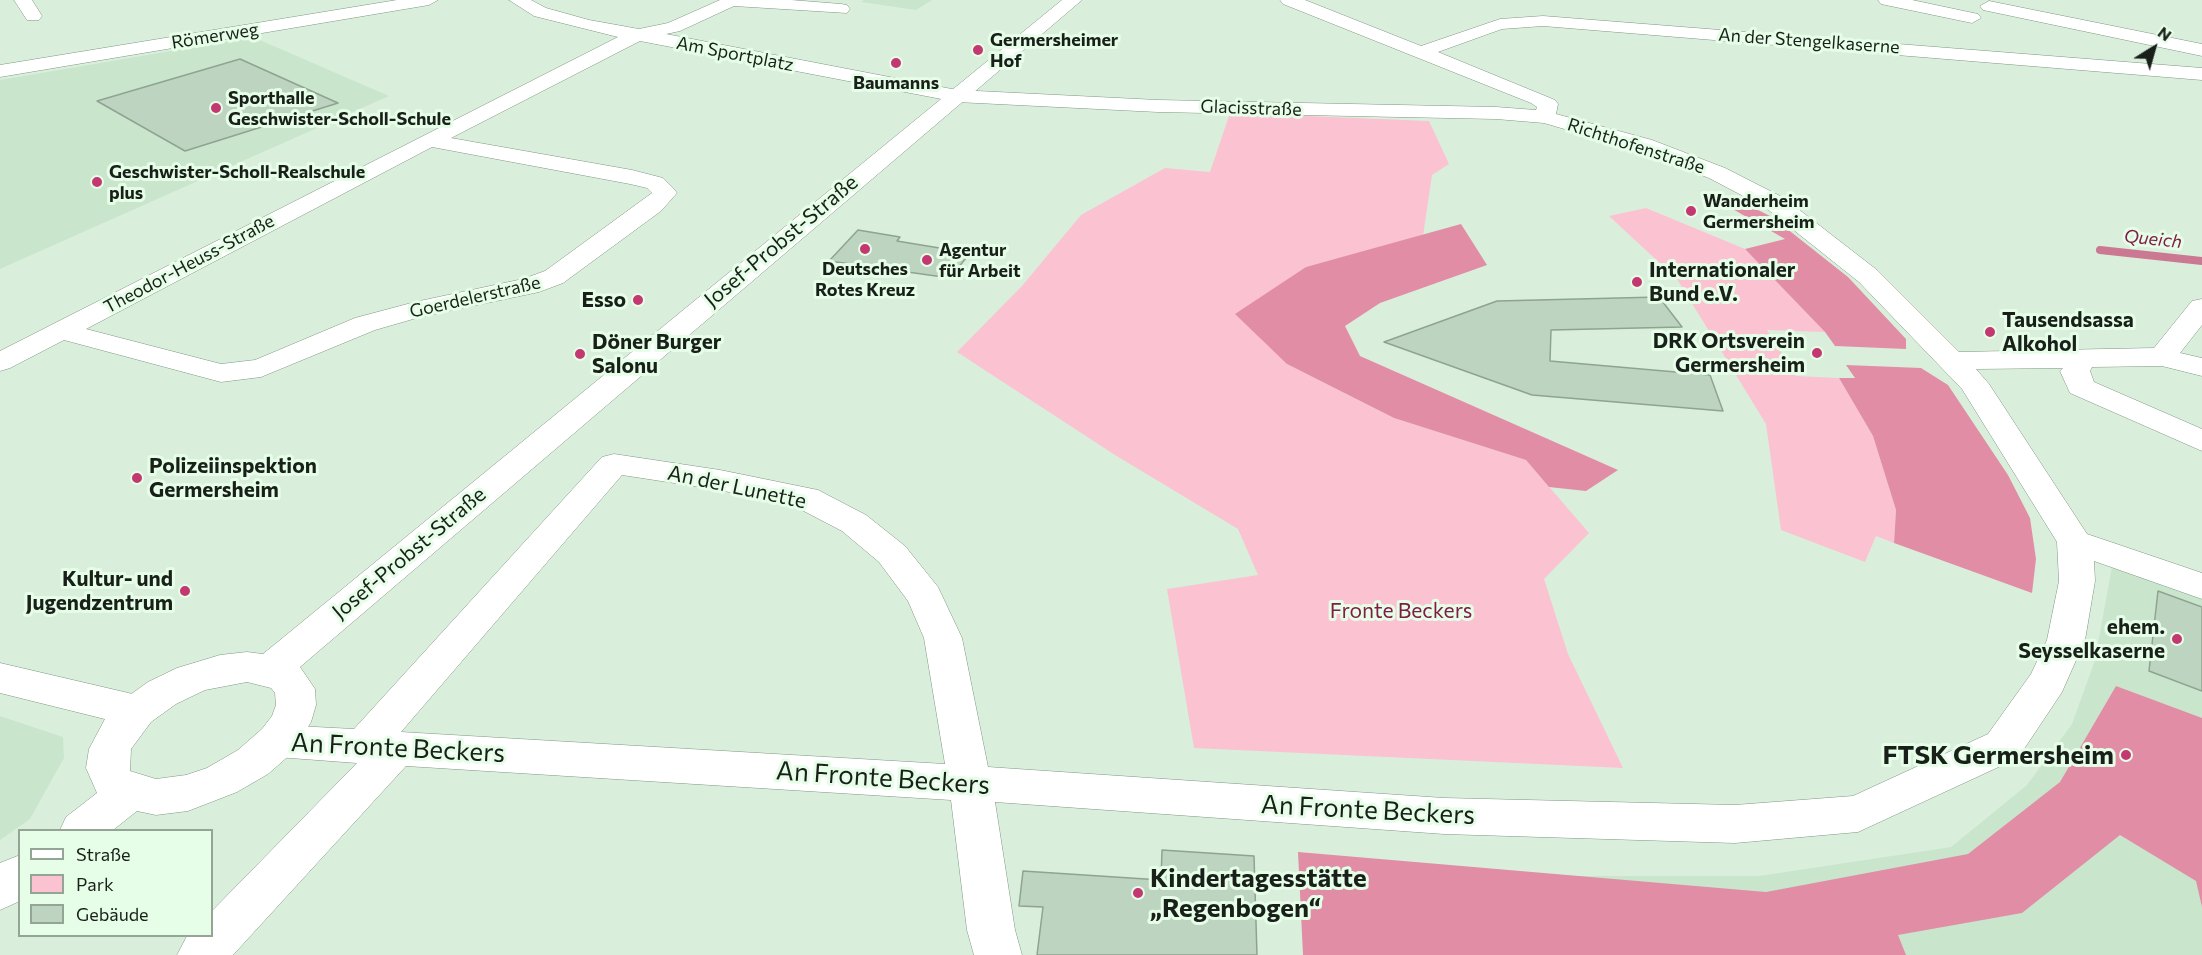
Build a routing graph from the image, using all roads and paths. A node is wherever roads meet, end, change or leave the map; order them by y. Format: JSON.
{"nodes":[{"id":1,"x":23,"y":0,"type":"edge"},
{"id":2,"x":429,"y":0,"type":"edge"},
{"id":3,"x":518,"y":0,"type":"edge"},
{"id":4,"x":733,"y":0,"type":"edge"},
{"id":5,"x":1073,"y":0,"type":"edge"},
{"id":6,"x":1289,"y":0,"type":"edge"},
{"id":7,"x":1887,"y":0,"type":"edge"},
{"id":8,"x":1993,"y":3,"type":"edge"},
{"id":9,"x":841,"y":9,"type":"dead end"},
{"id":10,"x":33,"y":16,"type":"dead end"},
{"id":11,"x":1960,"y":35,"type":"junction"},
{"id":12,"x":635,"y":36,"type":"junction"},
{"id":13,"x":2202,"y":50,"type":"edge"},
{"id":14,"x":1421,"y":52,"type":"junction"},
{"id":15,"x":0,"y":71,"type":"edge"},
{"id":16,"x":2202,"y":74,"type":"edge"},
{"id":17,"x":957,"y":96,"type":"junction"},
{"id":18,"x":1545,"y":117,"type":"junction"},
{"id":19,"x":428,"y":140,"type":"junction"},
{"id":20,"x":2202,"y":307,"type":"edge"},
{"id":21,"x":61,"y":331,"type":"junction"},
{"id":22,"x":2162,"y":357,"type":"junction"},
{"id":23,"x":2083,"y":360,"type":"junction"},
{"id":24,"x":1950,"y":361,"type":"junction"},
{"id":25,"x":0,"y":362,"type":"edge"},
{"id":26,"x":2202,"y":367,"type":"edge"},
{"id":27,"x":2202,"y":441,"type":"edge"},
{"id":28,"x":2074,"y":542,"type":"junction"},
{"id":29,"x":2202,"y":586,"type":"edge"},
{"id":30,"x":270,"y":670,"type":"junction"},
{"id":31,"x":0,"y":678,"type":"edge"},
{"id":32,"x":138,"y":711,"type":"junction"},
{"id":33,"x":277,"y":741,"type":"junction"},
{"id":34,"x":380,"y":747,"type":"junction"},
{"id":35,"x":968,"y":783,"type":"junction"},
{"id":36,"x":130,"y":792,"type":"junction"},
{"id":37,"x":84,"y":829,"type":"edge"},
{"id":38,"x":18,"y":876,"type":"edge"},
{"id":39,"x":0,"y":889,"type":"edge"},
{"id":40,"x":201,"y":955,"type":"edge"},
{"id":41,"x":998,"y":955,"type":"edge"}],
"edges":[{"from":1,"to":10,"type":"street"},
{"from":2,"to":15,"type":"street","name":"Römerweg"},
{"from":3,"to":12,"type":"street","name":"Am Sportplatz"},
{"from":4,"to":9,"type":"street"},
{"from":4,"to":12,"type":"street"},
{"from":5,"to":17,"type":"street","name":"Josef-Probst-Straße"},
{"from":6,"to":14,"type":"street","name":"Richthofenstraße"},
{"from":7,"to":11,"type":"street"},
{"from":8,"to":11,"type":"street"},
{"from":8,"to":13,"type":"street"},
{"from":11,"to":14,"type":"street","name":"An der Stengelkaserne"},
{"from":11,"to":16,"type":"street","name":"An der Stengelkaserne"},
{"from":12,"to":17,"type":"street","name":"Am Sportplatz"},
{"from":12,"to":19,"type":"street","name":"Theodor-Heuss-Straße"},
{"from":14,"to":18,"type":"street","name":"Richthofenstraße"},
{"from":17,"to":18,"type":"street","name":"Glacisstraße"},
{"from":17,"to":30,"type":"street","name":"Josef-Probst-Straße"},
{"from":18,"to":24,"type":"street","name":"Richthofenstraße"},
{"from":19,"to":21,"type":"street","name":"Theodor-Heuss-Straße"},
{"from":19,"to":21,"type":"street","name":"Goerdelerstraße"},
{"from":20,"to":22,"type":"street"},
{"from":21,"to":25,"type":"street","name":"Theodor-Heuss-Straße"},
{"from":22,"to":23,"type":"street"},
{"from":22,"to":26,"type":"street"},
{"from":23,"to":24,"type":"street"},
{"from":23,"to":27,"type":"street"},
{"from":24,"to":28,"type":"street","name":"An Fronte Beckers"},
{"from":28,"to":29,"type":"street"},
{"from":28,"to":35,"type":"street","name":"An Fronte Beckers"},
{"from":30,"to":32,"type":"street"},
{"from":30,"to":33,"type":"street"},
{"from":31,"to":32,"type":"street"},
{"from":32,"to":36,"type":"street"},
{"from":33,"to":34,"type":"street","name":"An Fronte Beckers"},
{"from":33,"to":36,"type":"street"},
{"from":34,"to":35,"type":"street","name":"An Fronte Beckers"},
{"from":34,"to":35,"type":"street","name":"An der Lunette"},
{"from":34,"to":40,"type":"street"},
{"from":35,"to":41,"type":"street","name":"An der Lunette"},
{"from":36,"to":37,"type":"street"},
{"from":38,"to":39,"type":"street"}]}
